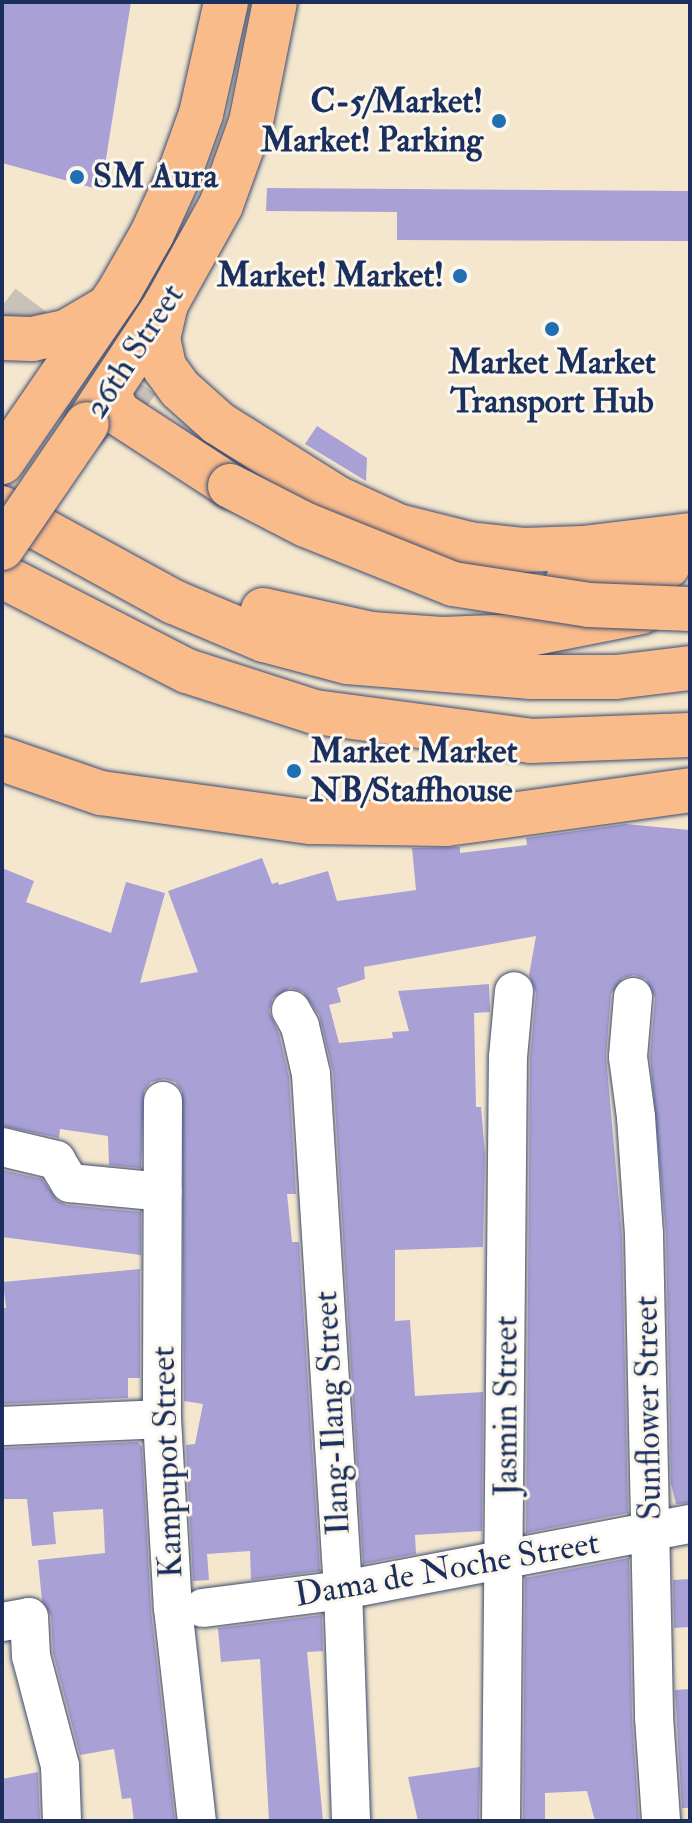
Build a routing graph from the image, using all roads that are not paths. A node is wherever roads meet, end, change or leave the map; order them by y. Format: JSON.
{"nodes":[{"id":1,"x":226,"y":2,"type":"edge"},
{"id":2,"x":275,"y":2,"type":"edge"},
{"id":3,"x":166,"y":304,"type":"junction"},
{"id":4,"x":107,"y":308,"type":"junction"},
{"id":5,"x":2,"y":338,"type":"edge"},
{"id":6,"x":98,"y":409,"type":"junction"},
{"id":7,"x":2,"y":462,"type":"edge"},
{"id":8,"x":2,"y":508,"type":"edge"},
{"id":9,"x":690,"y":535,"type":"edge"},
{"id":10,"x":2,"y":548,"type":"edge"},
{"id":11,"x":73,"y":548,"type":"junction"},
{"id":12,"x":690,"y":562,"type":"edge"},
{"id":13,"x":2,"y":576,"type":"edge"},
{"id":14,"x":567,"y":582,"type":"dead end"},
{"id":15,"x":690,"y":600,"type":"edge"},
{"id":16,"x":690,"y":609,"type":"edge"},
{"id":17,"x":690,"y":668,"type":"edge"},
{"id":18,"x":690,"y":735,"type":"edge"},
{"id":19,"x":2,"y":759,"type":"edge"},
{"id":20,"x":690,"y":790,"type":"edge"},
{"id":21,"x":514,"y":991,"type":"dead end"},
{"id":22,"x":633,"y":997,"type":"dead end"},
{"id":23,"x":291,"y":1010,"type":"dead end"},
{"id":24,"x":163,"y":1101,"type":"dead end"},
{"id":25,"x":2,"y":1147,"type":"edge"},
{"id":26,"x":163,"y":1192,"type":"junction"},
{"id":27,"x":162,"y":1419,"type":"junction"},
{"id":28,"x":2,"y":1426,"type":"edge"},
{"id":29,"x":690,"y":1524,"type":"edge"},
{"id":30,"x":651,"y":1533,"type":"junction"},
{"id":31,"x":505,"y":1561,"type":"junction"},
{"id":32,"x":343,"y":1590,"type":"junction"},
{"id":33,"x":203,"y":1608,"type":"dead end"},
{"id":34,"x":15,"y":1620,"type":"edge"},
{"id":35,"x":62,"y":1821,"type":"edge"},
{"id":36,"x":197,"y":1821,"type":"edge"},
{"id":37,"x":351,"y":1821,"type":"edge"},
{"id":38,"x":501,"y":1821,"type":"edge"},
{"id":39,"x":661,"y":1821,"type":"edge"}],
"edges":[{"from":1,"to":4,"type":"main road","name":"26th Street"},
{"from":2,"to":3,"type":"main road","name":"26th Street"},
{"from":3,"to":6,"type":"main road","name":"26th Street"},
{"from":3,"to":9,"type":"main road"},
{"from":4,"to":5,"type":"main road"},
{"from":4,"to":7,"type":"main road","name":"26th Street"},
{"from":6,"to":10,"type":"main road","name":"26th Street","bridge":true},
{"from":6,"to":16,"type":"main road","bridge":true},
{"from":8,"to":11,"type":"main road"},
{"from":11,"to":15,"type":"main road"},
{"from":11,"to":17,"type":"main road"},
{"from":12,"to":14,"type":"main road"},
{"from":13,"to":18,"type":"main road"},
{"from":19,"to":20,"type":"main road"},
{"from":21,"to":31,"type":"street","name":"Jasmin Street"},
{"from":22,"to":30,"type":"street","name":"Sunflower Street"},
{"from":23,"to":32,"type":"street","name":"Ilang-Ilang Street"},
{"from":24,"to":26,"type":"street","name":"Kampupot Street"},
{"from":25,"to":26,"type":"street"},
{"from":26,"to":27,"type":"street","name":"Kampupot Street"},
{"from":27,"to":28,"type":"street"},
{"from":27,"to":36,"type":"street","name":"Kampupot Street"},
{"from":29,"to":30,"type":"street","name":"Dama de Noche Street"},
{"from":30,"to":31,"type":"street","name":"Dama de Noche Street"},
{"from":30,"to":39,"type":"street","name":"Sunflower Street"},
{"from":31,"to":32,"type":"street","name":"Dama de Noche Street"},
{"from":31,"to":38,"type":"street","name":"Jasmin Street"},
{"from":32,"to":33,"type":"street","name":"Dama de Noche Street"},
{"from":32,"to":37,"type":"street","name":"Ilang-Ilang Street"},
{"from":34,"to":35,"type":"street"}]}
